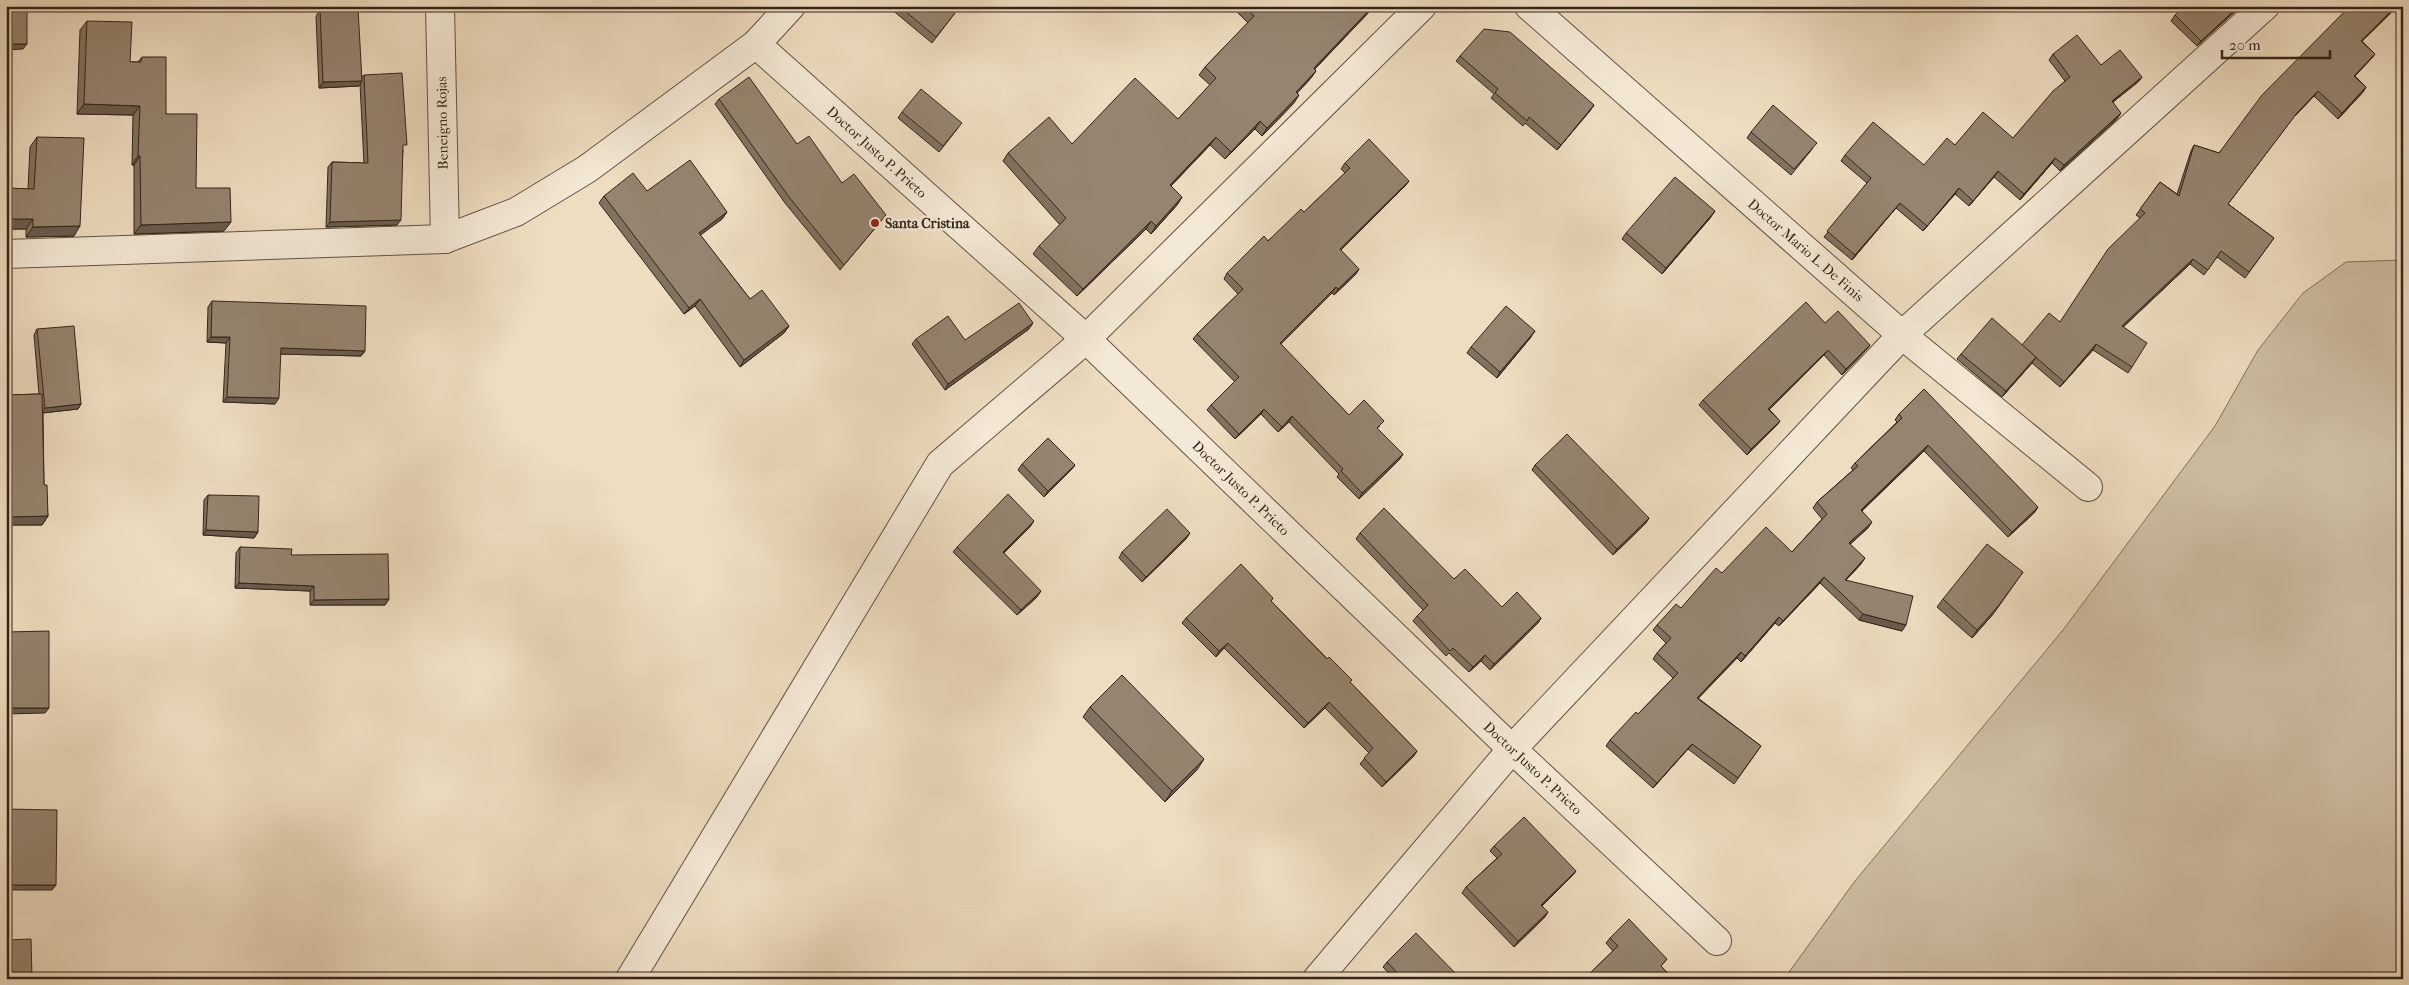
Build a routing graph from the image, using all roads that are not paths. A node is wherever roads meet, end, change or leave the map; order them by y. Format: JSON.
{"nodes":[{"id":1,"x":440,"y":6,"type":"edge"},
{"id":2,"x":791,"y":6,"type":"edge"},
{"id":3,"x":1422,"y":6,"type":"edge"},
{"id":4,"x":1529,"y":6,"type":"edge"},
{"id":5,"x":2265,"y":6,"type":"edge"},
{"id":6,"x":756,"y":44,"type":"junction"},
{"id":7,"x":445,"y":240,"type":"junction"},
{"id":8,"x":6,"y":254,"type":"edge"},
{"id":9,"x":1902,"y":335,"type":"junction"},
{"id":10,"x":1086,"y":339,"type":"junction"},
{"id":11,"x":2088,"y":487,"type":"dead end"},
{"id":12,"x":1512,"y":749,"type":"junction"},
{"id":13,"x":1717,"y":941,"type":"dead end"},
{"id":14,"x":630,"y":979,"type":"edge"},
{"id":15,"x":1317,"y":979,"type":"edge"}],
"edges":[{"from":1,"to":7,"type":"street","name":"Beneigno Rojas"},
{"from":2,"to":6,"type":"street"},
{"from":3,"to":10,"type":"street"},
{"from":4,"to":9,"type":"street","name":"Doctor Mario L. De Finis"},
{"from":5,"to":9,"type":"street"},
{"from":6,"to":7,"type":"street"},
{"from":6,"to":10,"type":"street","name":"Doctor Justo P. Prieto"},
{"from":7,"to":8,"type":"street"},
{"from":9,"to":11,"type":"street","name":"Doctor Mario L. De Finis"},
{"from":9,"to":12,"type":"street"},
{"from":10,"to":12,"type":"street","name":"Doctor Justo P. Prieto"},
{"from":10,"to":14,"type":"street"},
{"from":12,"to":13,"type":"street","name":"Doctor Justo P. Prieto"},
{"from":12,"to":15,"type":"street"}]}
